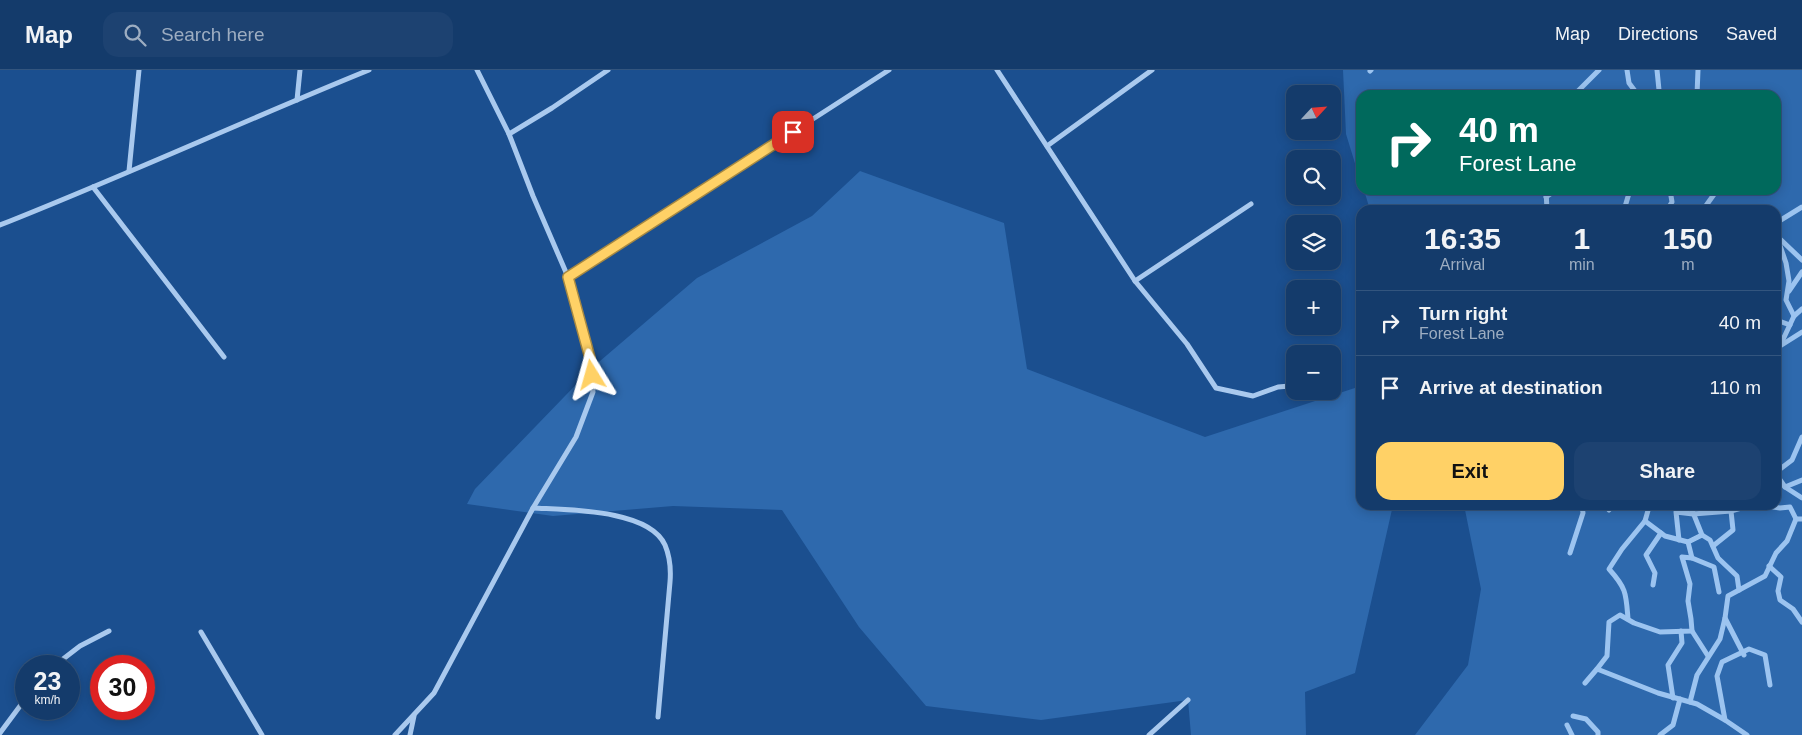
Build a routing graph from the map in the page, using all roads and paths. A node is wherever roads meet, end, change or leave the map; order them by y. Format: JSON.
{"nodes":[{"id":1,"x":138,"y":70,"type":"edge"},
{"id":2,"x":300,"y":70,"type":"edge"},
{"id":3,"x":369,"y":70,"type":"edge"},
{"id":4,"x":477,"y":70,"type":"edge"},
{"id":5,"x":608,"y":70,"type":"edge"},
{"id":6,"x":889,"y":70,"type":"edge"},
{"id":7,"x":997,"y":70,"type":"edge"},
{"id":8,"x":1152,"y":70,"type":"edge"},
{"id":9,"x":297,"y":100,"type":"junction"},
{"id":10,"x":509,"y":134,"type":"junction"},
{"id":11,"x":1047,"y":146,"type":"junction"},
{"id":12,"x":129,"y":171,"type":"junction"},
{"id":13,"x":92,"y":187,"type":"junction"},
{"id":14,"x":1251,"y":204,"type":"dead end"},
{"id":15,"x":0,"y":225,"type":"edge"},
{"id":16,"x":568,"y":277,"type":"junction"},
{"id":17,"x":1135,"y":281,"type":"junction"},
{"id":18,"x":224,"y":357,"type":"dead end"},
{"id":19,"x":1286,"y":385,"type":"edge"},
{"id":20,"x":533,"y":508,"type":"junction"},
{"id":21,"x":109,"y":631,"type":"dead end"},
{"id":22,"x":201,"y":632,"type":"dead end"},
{"id":23,"x":68,"y":655,"type":"edge"},
{"id":24,"x":1188,"y":700,"type":"dead end"},
{"id":25,"x":15,"y":713,"type":"edge"},
{"id":26,"x":414,"y":716,"type":"junction"},
{"id":27,"x":658,"y":717,"type":"dead end"},
{"id":28,"x":0,"y":734,"type":"edge"},
{"id":29,"x":262,"y":735,"type":"edge"},
{"id":30,"x":395,"y":735,"type":"edge"},
{"id":31,"x":410,"y":735,"type":"edge"},
{"id":32,"x":1149,"y":735,"type":"edge"}],
"edges":[{"from":1,"to":12,"type":"street"},
{"from":2,"to":9,"type":"street"},
{"from":3,"to":9,"type":"street"},
{"from":4,"to":10,"type":"street"},
{"from":5,"to":10,"type":"street"},
{"from":6,"to":16,"type":"street"},
{"from":7,"to":11,"type":"street"},
{"from":8,"to":11,"type":"street"},
{"from":9,"to":12,"type":"street"},
{"from":10,"to":16,"type":"street"},
{"from":11,"to":17,"type":"street"},
{"from":12,"to":13,"type":"street"},
{"from":13,"to":15,"type":"street"},
{"from":13,"to":18,"type":"street"},
{"from":14,"to":17,"type":"street"},
{"from":16,"to":20,"type":"street"},
{"from":17,"to":19,"type":"street"},
{"from":20,"to":26,"type":"street"},
{"from":20,"to":27,"type":"street"},
{"from":21,"to":23,"type":"street"},
{"from":22,"to":29,"type":"street"},
{"from":24,"to":32,"type":"street"},
{"from":25,"to":28,"type":"street"},
{"from":26,"to":30,"type":"street"},
{"from":26,"to":31,"type":"street"}]}
